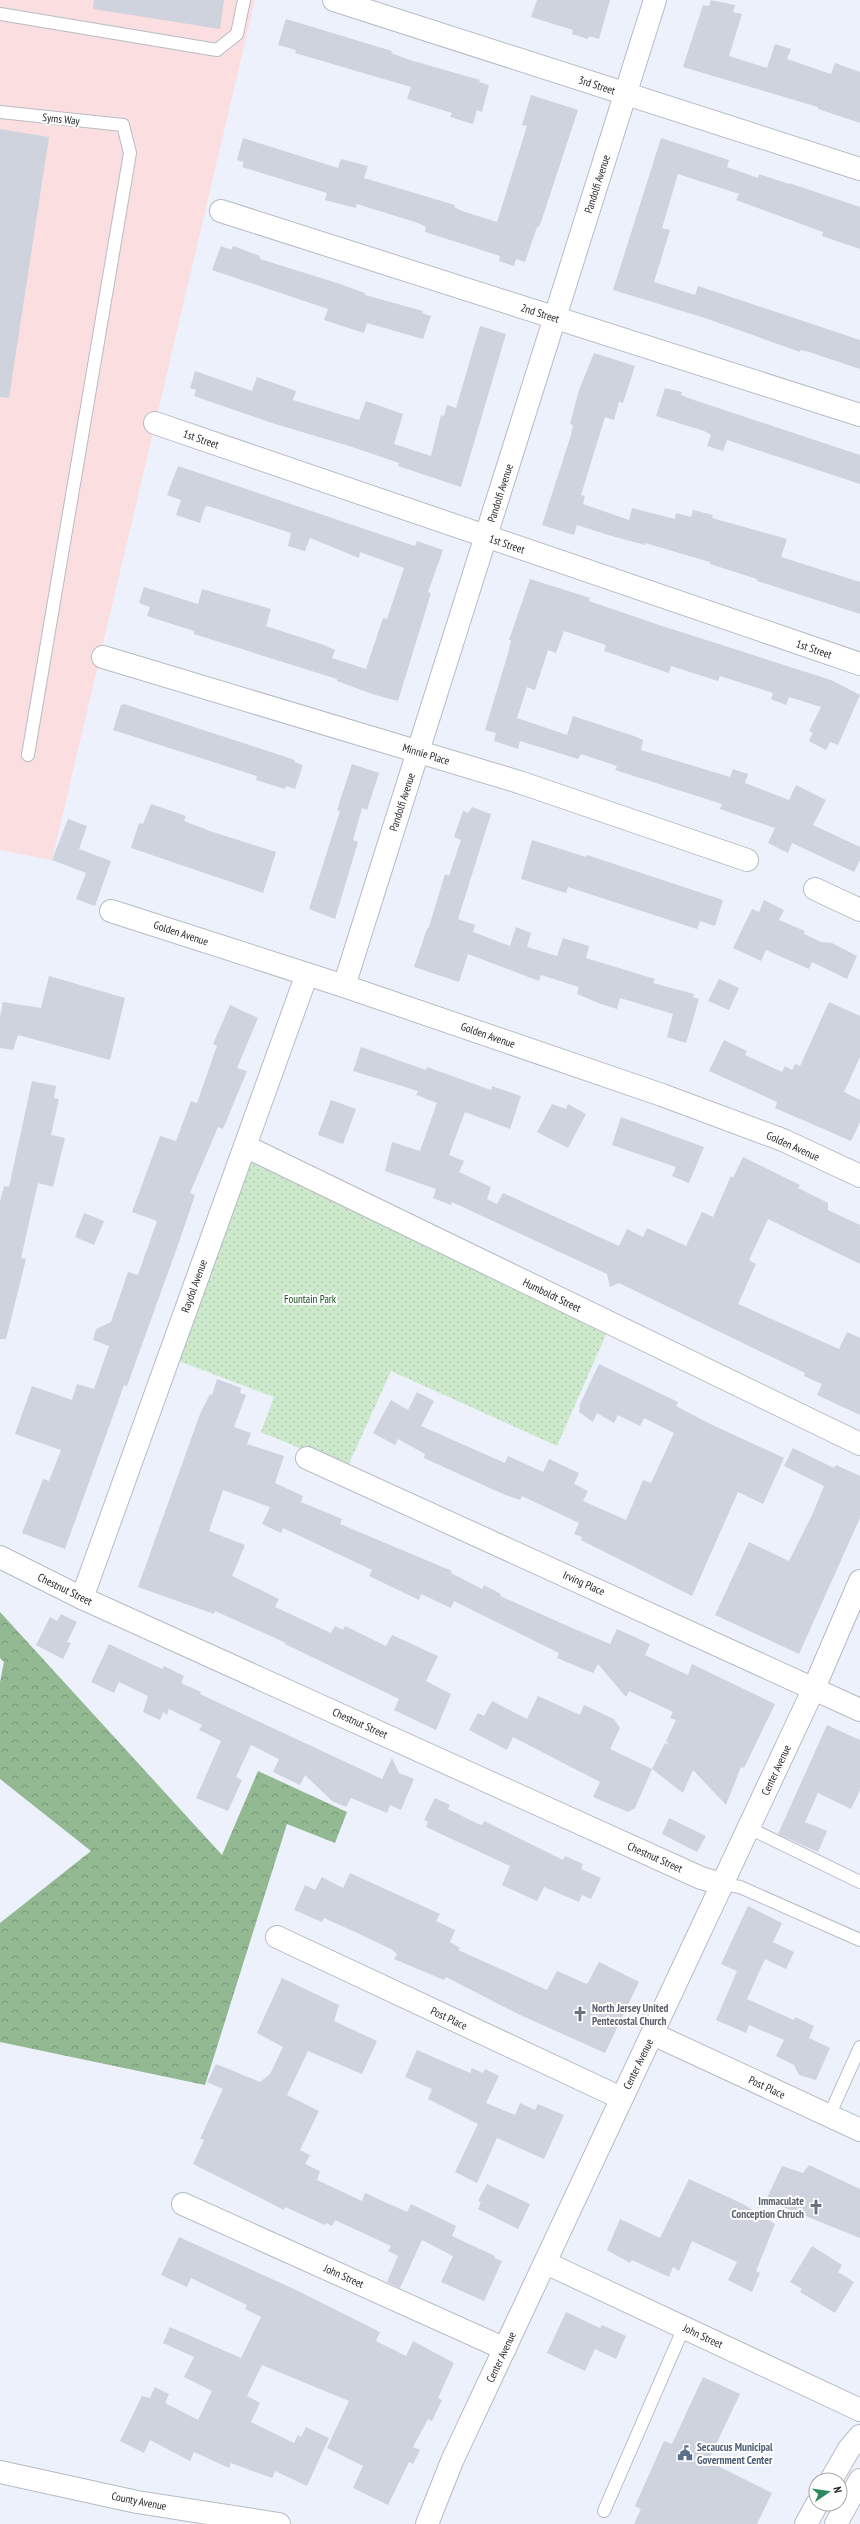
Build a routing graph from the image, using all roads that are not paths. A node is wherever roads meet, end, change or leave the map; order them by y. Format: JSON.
{"nodes":[{"id":1,"x":244,"y":0,"type":"edge"},
{"id":2,"x":334,"y":0,"type":"edge"},
{"id":3,"x":656,"y":0,"type":"edge"},
{"id":4,"x":0,"y":14,"type":"edge"},
{"id":5,"x":626,"y":94,"type":"junction"},
{"id":6,"x":0,"y":112,"type":"edge"},
{"id":7,"x":860,"y":169,"type":"edge"},
{"id":8,"x":221,"y":211,"type":"dead end"},
{"id":9,"x":555,"y":318,"type":"junction"},
{"id":10,"x":860,"y":415,"type":"edge"},
{"id":11,"x":155,"y":423,"type":"dead end"},
{"id":12,"x":486,"y":536,"type":"junction"},
{"id":13,"x":103,"y":658,"type":"dead end"},
{"id":14,"x":860,"y":664,"type":"edge"},
{"id":15,"x":418,"y":752,"type":"junction"},
{"id":16,"x":28,"y":755,"type":"dead end"},
{"id":17,"x":747,"y":860,"type":"dead end"},
{"id":18,"x":815,"y":889,"type":"dead end"},
{"id":19,"x":860,"y":910,"type":"edge"},
{"id":20,"x":111,"y":911,"type":"dead end"},
{"id":21,"x":307,"y":974,"type":"junction"},
{"id":22,"x":344,"y":986,"type":"junction"},
{"id":23,"x":245,"y":1146,"type":"junction"},
{"id":24,"x":860,"y":1176,"type":"edge"},
{"id":25,"x":860,"y":1444,"type":"edge"},
{"id":26,"x":307,"y":1458,"type":"dead end"},
{"id":27,"x":0,"y":1557,"type":"edge"},
{"id":28,"x":860,"y":1582,"type":"edge"},
{"id":29,"x":82,"y":1598,"type":"junction"},
{"id":30,"x":814,"y":1688,"type":"junction"},
{"id":31,"x":860,"y":1710,"type":"edge"},
{"id":32,"x":749,"y":1828,"type":"junction"},
{"id":33,"x":860,"y":1882,"type":"edge"},
{"id":34,"x":722,"y":1884,"type":"junction"},
{"id":35,"x":277,"y":1937,"type":"dead end"},
{"id":36,"x":860,"y":1940,"type":"edge"},
{"id":37,"x":653,"y":2034,"type":"junction"},
{"id":38,"x":860,"y":2047,"type":"edge"},
{"id":39,"x":622,"y":2098,"type":"junction"},
{"id":40,"x":829,"y":2116,"type":"junction"},
{"id":41,"x":860,"y":2130,"type":"edge"},
{"id":42,"x":183,"y":2204,"type":"dead end"},
{"id":43,"x":546,"y":2263,"type":"junction"},
{"id":44,"x":684,"y":2327,"type":"junction"},
{"id":45,"x":505,"y":2349,"type":"junction"},
{"id":46,"x":860,"y":2410,"type":"edge"},
{"id":47,"x":860,"y":2436,"type":"edge"},
{"id":48,"x":0,"y":2472,"type":"edge"},
{"id":49,"x":836,"y":2472,"type":"edge"},
{"id":50,"x":860,"y":2480,"type":"edge"},
{"id":51,"x":604,"y":2511,"type":"dead end"},
{"id":52,"x":813,"y":2512,"type":"edge"},
{"id":53,"x":243,"y":2521,"type":"edge"},
{"id":54,"x":279,"y":2524,"type":"edge"},
{"id":55,"x":426,"y":2524,"type":"edge"},
{"id":56,"x":806,"y":2524,"type":"edge"},
{"id":57,"x":836,"y":2524,"type":"edge"}],
"edges":[{"from":1,"to":4,"type":"lane"},
{"from":2,"to":5,"type":"street","name":"3rd Street"},
{"from":3,"to":5,"type":"street","name":"Pandolfi Avenue"},
{"from":5,"to":7,"type":"street","name":"3rd Street"},
{"from":5,"to":9,"type":"street","name":"Pandolfi Avenue"},
{"from":6,"to":16,"type":"lane","name":"Syms Way"},
{"from":8,"to":9,"type":"street","name":"2nd Street"},
{"from":9,"to":10,"type":"street","name":"2nd Street"},
{"from":9,"to":12,"type":"street","name":"Pandolfi Avenue"},
{"from":11,"to":12,"type":"street","name":"1st Street"},
{"from":12,"to":14,"type":"street","name":"1st Street"},
{"from":12,"to":15,"type":"street","name":"Pandolfi Avenue"},
{"from":13,"to":15,"type":"street","name":"Minnie Place"},
{"from":15,"to":17,"type":"street","name":"Minnie Place"},
{"from":15,"to":22,"type":"street","name":"Pandolfi Avenue"},
{"from":18,"to":19,"type":"street"},
{"from":20,"to":21,"type":"street","name":"Golden Avenue"},
{"from":21,"to":22,"type":"street","name":"Golden Avenue"},
{"from":21,"to":23,"type":"street","name":"Raydol Avenue"},
{"from":22,"to":24,"type":"street","name":"Golden Avenue"},
{"from":23,"to":25,"type":"street","name":"Humboldt Street"},
{"from":23,"to":29,"type":"street","name":"Raydol Avenue"},
{"from":26,"to":30,"type":"street","name":"Irving Place"},
{"from":27,"to":29,"type":"street","name":"Chestnut Street"},
{"from":28,"to":30,"type":"street","name":"Center Avenue"},
{"from":29,"to":34,"type":"street","name":"Chestnut Street"},
{"from":30,"to":31,"type":"street","name":"Irving Place"},
{"from":30,"to":32,"type":"street","name":"Center Avenue"},
{"from":32,"to":33,"type":"lane"},
{"from":32,"to":34,"type":"street","name":"Center Avenue"},
{"from":34,"to":36,"type":"lane"},
{"from":34,"to":37,"type":"street","name":"Center Avenue"},
{"from":35,"to":39,"type":"street","name":"Post Place"},
{"from":37,"to":39,"type":"street","name":"Center Avenue"},
{"from":37,"to":40,"type":"street","name":"Post Place"},
{"from":38,"to":40,"type":"lane"},
{"from":39,"to":43,"type":"street","name":"Center Avenue"},
{"from":40,"to":41,"type":"street","name":"Post Place"},
{"from":42,"to":45,"type":"street","name":"John Street"},
{"from":43,"to":44,"type":"street","name":"John Street"},
{"from":43,"to":45,"type":"street","name":"Center Avenue"},
{"from":44,"to":46,"type":"street","name":"John Street"},
{"from":44,"to":51,"type":"lane"},
{"from":45,"to":55,"type":"street","name":"Center Avenue"},
{"from":47,"to":49,"type":"street"},
{"from":48,"to":53,"type":"street","name":"County Avenue"},
{"from":50,"to":57,"type":"street"},
{"from":52,"to":56,"type":"street"},
{"from":53,"to":54,"type":"street","name":"County Avenue"}]}
